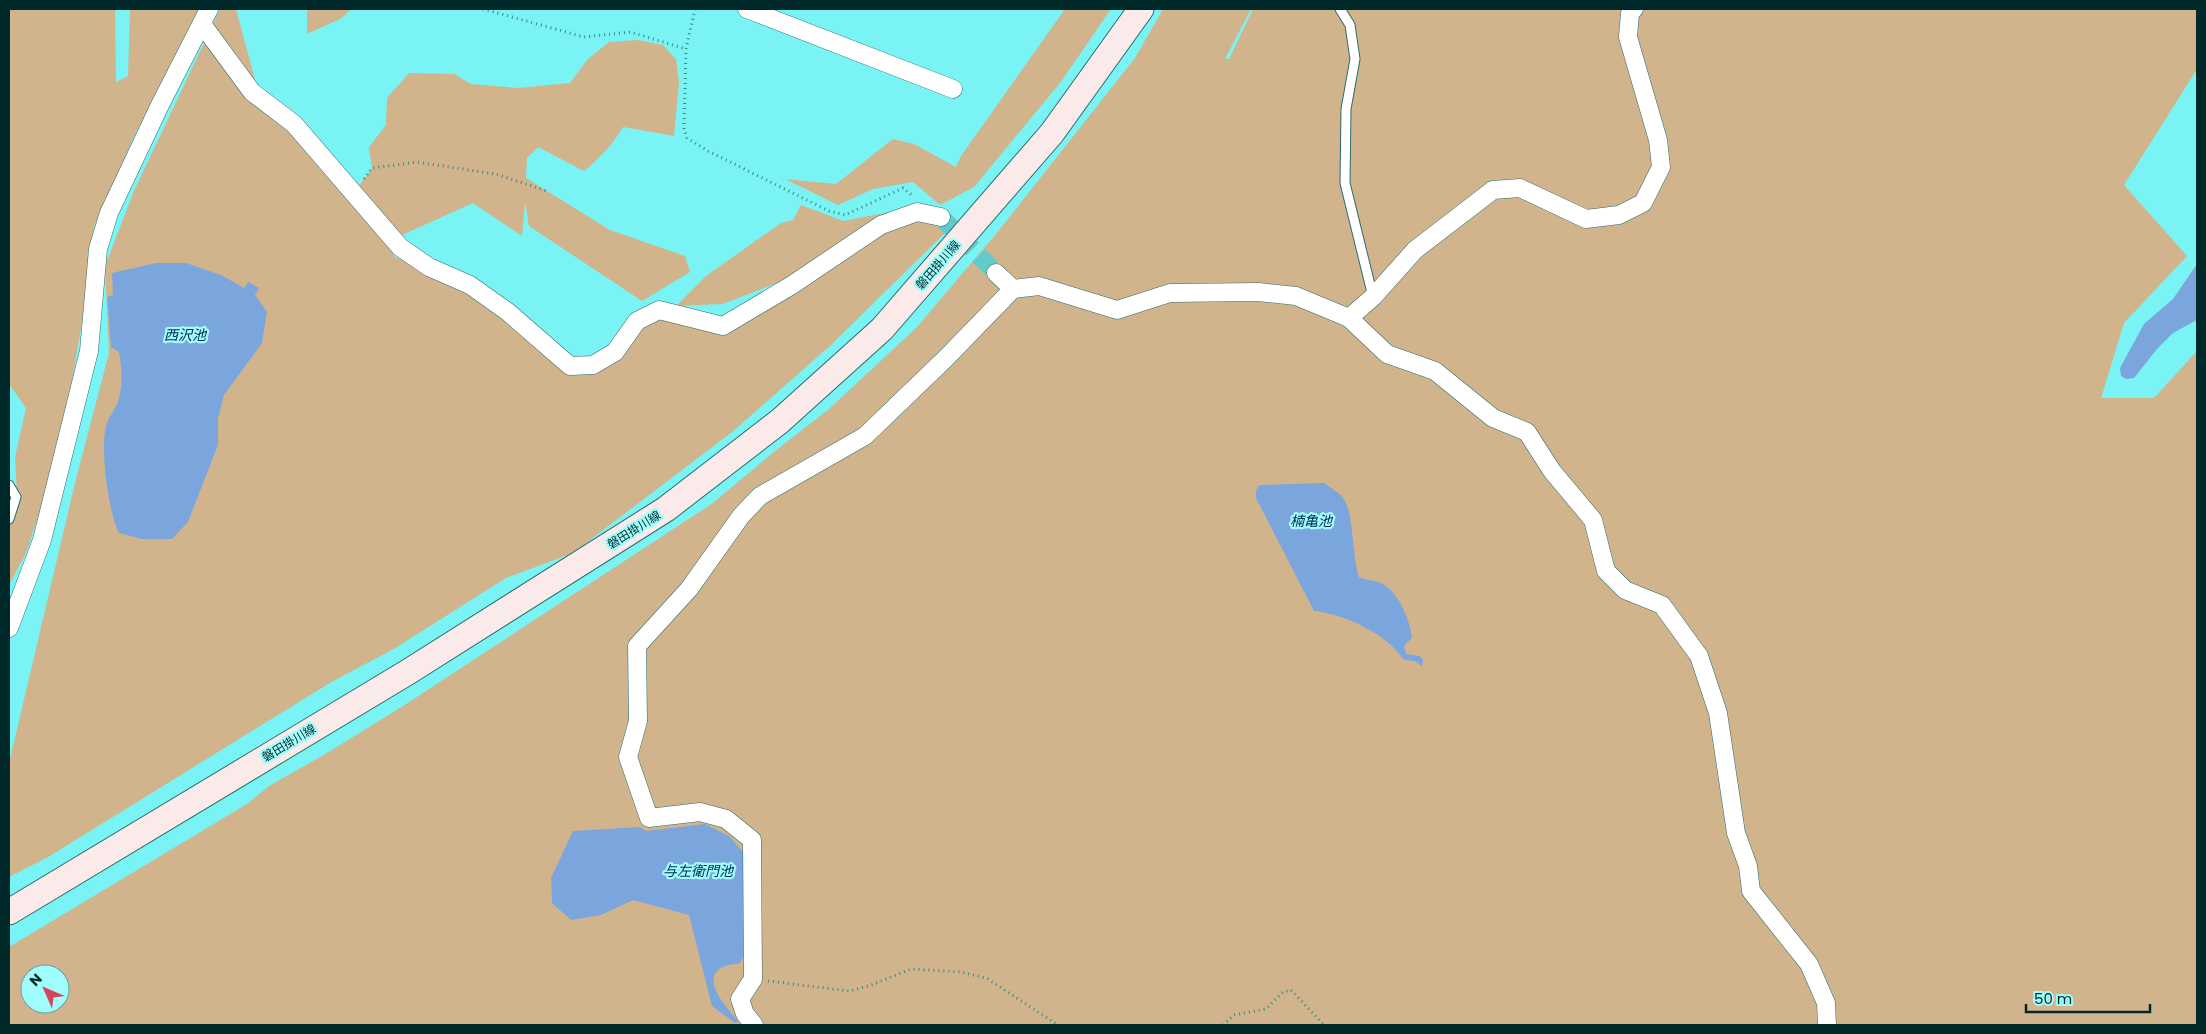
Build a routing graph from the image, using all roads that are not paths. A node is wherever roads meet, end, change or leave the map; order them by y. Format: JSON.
{"nodes":[{"id":1,"x":747,"y":9,"type":"edge"},
{"id":2,"x":1141,"y":9,"type":"edge"},
{"id":3,"x":1340,"y":9,"type":"edge"},
{"id":4,"x":1634,"y":9,"type":"edge"},
{"id":5,"x":206,"y":16,"type":"edge"},
{"id":6,"x":953,"y":88,"type":"dead end"},
{"id":7,"x":939,"y":217,"type":"tunnel mouth"},
{"id":8,"x":996,"y":273,"type":"tunnel mouth"},
{"id":9,"x":1013,"y":289,"type":"junction"},
{"id":10,"x":1373,"y":297,"type":"junction"},
{"id":11,"x":1350,"y":318,"type":"junction"},
{"id":12,"x":9,"y":485,"type":"edge"},
{"id":13,"x":9,"y":519,"type":"edge"},
{"id":14,"x":9,"y":628,"type":"edge"},
{"id":15,"x":9,"y":912,"type":"edge"},
{"id":16,"x":754,"y":1025,"type":"edge"},
{"id":17,"x":1827,"y":1025,"type":"edge"}],
"edges":[{"from":1,"to":6,"type":"street"},
{"from":2,"to":15,"type":"main road","name":"磐田掛川線"},
{"from":3,"to":10,"type":"lane"},
{"from":4,"to":10,"type":"street"},
{"from":5,"to":7,"type":"street"},
{"from":5,"to":14,"type":"street"},
{"from":8,"to":9,"type":"street"},
{"from":9,"to":11,"type":"street"},
{"from":9,"to":16,"type":"street"},
{"from":10,"to":11,"type":"street"},
{"from":11,"to":17,"type":"street"},
{"from":12,"to":13,"type":"lane"}]}
